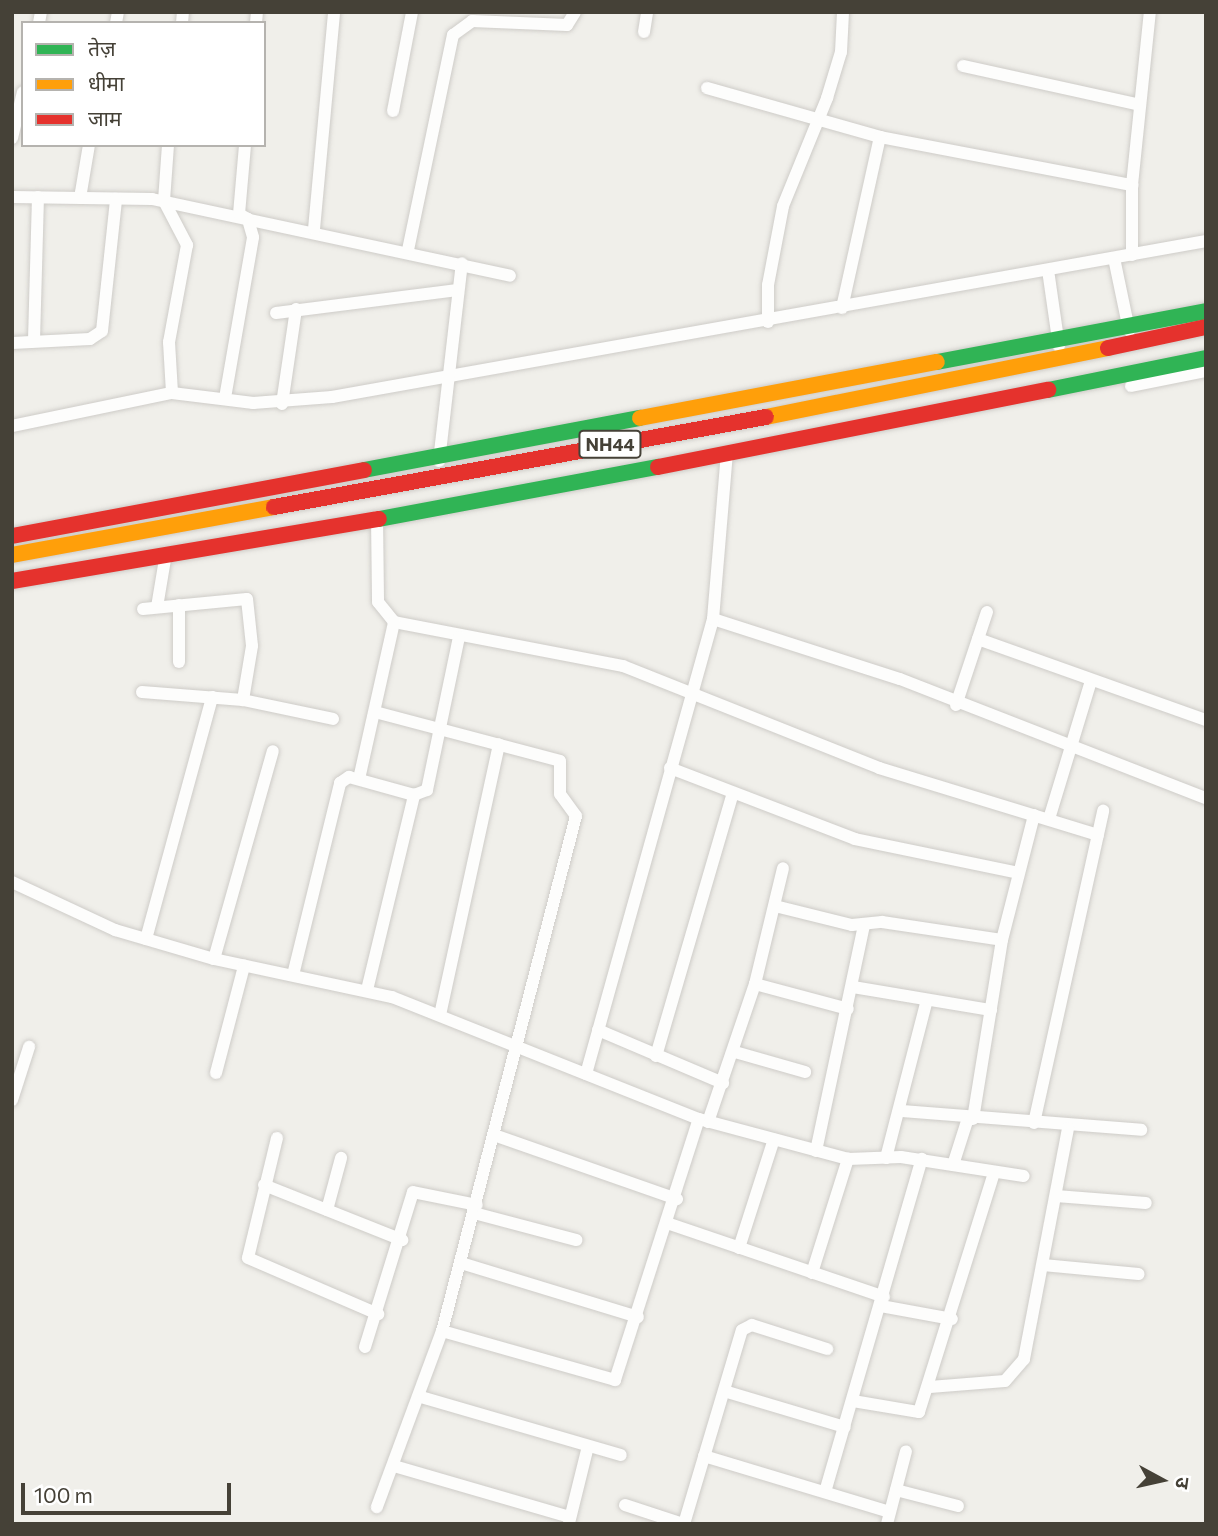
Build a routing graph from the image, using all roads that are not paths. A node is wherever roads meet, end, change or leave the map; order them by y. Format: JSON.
{"nodes":[{"id":1,"x":334,"y":12,"type":"edge"},
{"id":2,"x":412,"y":12,"type":"edge"},
{"id":3,"x":575,"y":12,"type":"edge"},
{"id":4,"x":648,"y":12,"type":"edge"},
{"id":5,"x":843,"y":12,"type":"edge"},
{"id":6,"x":1150,"y":12,"type":"edge"},
{"id":7,"x":509,"y":17,"type":"edge"},
{"id":8,"x":644,"y":32,"type":"dead end"},
{"id":9,"x":963,"y":66,"type":"dead end"},
{"id":10,"x":706,"y":88,"type":"dead end"},
{"id":11,"x":21,"y":101,"type":"edge"},
{"id":12,"x":1140,"y":105,"type":"junction"},
{"id":13,"x":393,"y":111,"type":"dead end"},
{"id":14,"x":817,"y":119,"type":"junction"},
{"id":15,"x":880,"y":137,"type":"junction"},
{"id":16,"x":12,"y":138,"type":"edge"},
{"id":17,"x":89,"y":147,"type":"edge"},
{"id":18,"x":168,"y":147,"type":"edge"},
{"id":19,"x":245,"y":147,"type":"edge"},
{"id":20,"x":1132,"y":185,"type":"junction"},
{"id":21,"x":12,"y":197,"type":"edge"},
{"id":22,"x":38,"y":197,"type":"junction"},
{"id":23,"x":80,"y":198,"type":"junction"},
{"id":24,"x":116,"y":199,"type":"junction"},
{"id":25,"x":164,"y":201,"type":"junction"},
{"id":26,"x":239,"y":214,"type":"junction"},
{"id":27,"x":314,"y":229,"type":"junction"},
{"id":28,"x":1206,"y":241,"type":"edge"},
{"id":29,"x":408,"y":250,"type":"junction"},
{"id":30,"x":1132,"y":255,"type":"junction"},
{"id":31,"x":1114,"y":258,"type":"junction"},
{"id":32,"x":462,"y":263,"type":"junction"},
{"id":33,"x":1048,"y":270,"type":"junction"},
{"id":34,"x":510,"y":276,"type":"dead end"},
{"id":35,"x":458,"y":290,"type":"junction"},
{"id":36,"x":842,"y":308,"type":"junction"},
{"id":37,"x":296,"y":309,"type":"junction"},
{"id":38,"x":1206,"y":311,"type":"edge"},
{"id":39,"x":276,"y":313,"type":"dead end"},
{"id":40,"x":768,"y":322,"type":"junction"},
{"id":41,"x":1128,"y":327,"type":"junction"},
{"id":42,"x":1206,"y":327,"type":"edge"},
{"id":43,"x":34,"y":340,"type":"junction"},
{"id":44,"x":1059,"y":341,"type":"junction"},
{"id":45,"x":12,"y":343,"type":"edge"},
{"id":46,"x":1132,"y":344,"type":"junction"},
{"id":47,"x":1061,"y":358,"type":"junction"},
{"id":48,"x":1206,"y":358,"type":"edge"},
{"id":49,"x":1206,"y":371,"type":"edge"},
{"id":50,"x":445,"y":377,"type":"junction"},
{"id":51,"x":172,"y":393,"type":"junction"},
{"id":52,"x":225,"y":398,"type":"junction"},
{"id":53,"x":282,"y":404,"type":"junction"},
{"id":54,"x":12,"y":426,"type":"edge"},
{"id":55,"x":439,"y":457,"type":"junction"},
{"id":56,"x":727,"y":459,"type":"junction"},
{"id":57,"x":438,"y":476,"type":"junction"},
{"id":58,"x":377,"y":522,"type":"junction"},
{"id":59,"x":12,"y":536,"type":"edge"},
{"id":60,"x":12,"y":555,"type":"edge"},
{"id":61,"x":164,"y":564,"type":"junction"},
{"id":62,"x":12,"y":582,"type":"edge"},
{"id":63,"x":12,"y":592,"type":"edge"},
{"id":64,"x":179,"y":605,"type":"junction"},
{"id":65,"x":158,"y":607,"type":"junction"},
{"id":66,"x":143,"y":609,"type":"dead end"},
{"id":67,"x":987,"y":612,"type":"dead end"},
{"id":68,"x":713,"y":619,"type":"junction"},
{"id":69,"x":394,"y":622,"type":"junction"},
{"id":70,"x":458,"y":637,"type":"junction"},
{"id":71,"x":978,"y":639,"type":"junction"},
{"id":72,"x":179,"y":662,"type":"dead end"},
{"id":73,"x":1091,"y":681,"type":"junction"},
{"id":74,"x":690,"y":690,"type":"junction"},
{"id":75,"x":142,"y":692,"type":"dead end"},
{"id":76,"x":212,"y":697,"type":"junction"},
{"id":77,"x":243,"y":700,"type":"junction"},
{"id":78,"x":956,"y":705,"type":"junction"},
{"id":79,"x":374,"y":712,"type":"junction"},
{"id":80,"x":333,"y":719,"type":"dead end"},
{"id":81,"x":1206,"y":720,"type":"edge"},
{"id":82,"x":444,"y":728,"type":"junction"},
{"id":83,"x":499,"y":744,"type":"junction"},
{"id":84,"x":1069,"y":749,"type":"junction"},
{"id":85,"x":273,"y":751,"type":"dead end"},
{"id":86,"x":670,"y":768,"type":"junction"},
{"id":87,"x":359,"y":779,"type":"junction"},
{"id":88,"x":733,"y":793,"type":"junction"},
{"id":89,"x":414,"y":795,"type":"junction"},
{"id":90,"x":1206,"y":798,"type":"edge"},
{"id":91,"x":1104,"y":811,"type":"dead end"},
{"id":92,"x":1034,"y":815,"type":"junction"},
{"id":93,"x":1049,"y":819,"type":"junction"},
{"id":94,"x":1098,"y":835,"type":"junction"},
{"id":95,"x":783,"y":869,"type":"dead end"},
{"id":96,"x":1019,"y":873,"type":"junction"},
{"id":97,"x":12,"y":882,"type":"edge"},
{"id":98,"x":775,"y":906,"type":"junction"},
{"id":99,"x":864,"y":925,"type":"junction"},
{"id":100,"x":145,"y":939,"type":"junction"},
{"id":101,"x":1002,"y":940,"type":"junction"},
{"id":102,"x":214,"y":959,"type":"junction"},
{"id":103,"x":244,"y":966,"type":"junction"},
{"id":104,"x":293,"y":975,"type":"junction"},
{"id":105,"x":755,"y":984,"type":"junction"},
{"id":106,"x":853,"y":987,"type":"junction"},
{"id":107,"x":367,"y":990,"type":"junction"},
{"id":108,"x":927,"y":1000,"type":"junction"},
{"id":109,"x":848,"y":1009,"type":"junction"},
{"id":110,"x":991,"y":1010,"type":"junction"},
{"id":111,"x":440,"y":1015,"type":"junction"},
{"id":112,"x":598,"y":1030,"type":"junction"},
{"id":113,"x":29,"y":1046,"type":"dead end"},
{"id":114,"x":518,"y":1046,"type":"junction"},
{"id":115,"x":735,"y":1052,"type":"junction"},
{"id":116,"x":656,"y":1056,"type":"junction"},
{"id":117,"x":805,"y":1072,"type":"dead end"},
{"id":118,"x":216,"y":1073,"type":"dead end"},
{"id":119,"x":586,"y":1074,"type":"junction"},
{"id":120,"x":723,"y":1083,"type":"junction"},
{"id":121,"x":12,"y":1100,"type":"edge"},
{"id":122,"x":902,"y":1111,"type":"junction"},
{"id":123,"x":971,"y":1119,"type":"junction"},
{"id":124,"x":704,"y":1120,"type":"junction"},
{"id":125,"x":1034,"y":1123,"type":"junction"},
{"id":126,"x":1069,"y":1128,"type":"junction"},
{"id":127,"x":1141,"y":1130,"type":"dead end"},
{"id":128,"x":494,"y":1135,"type":"junction"},
{"id":129,"x":277,"y":1138,"type":"dead end"},
{"id":130,"x":774,"y":1139,"type":"junction"},
{"id":131,"x":816,"y":1151,"type":"junction"},
{"id":132,"x":341,"y":1158,"type":"dead end"},
{"id":133,"x":886,"y":1158,"type":"junction"},
{"id":134,"x":848,"y":1159,"type":"junction"},
{"id":135,"x":922,"y":1159,"type":"junction"},
{"id":136,"x":953,"y":1165,"type":"junction"},
{"id":137,"x":994,"y":1173,"type":"junction"},
{"id":138,"x":1024,"y":1176,"type":"dead end"},
{"id":139,"x":264,"y":1185,"type":"junction"},
{"id":140,"x":1056,"y":1196,"type":"junction"},
{"id":141,"x":677,"y":1199,"type":"junction"},
{"id":142,"x":1146,"y":1203,"type":"dead end"},
{"id":143,"x":475,"y":1209,"type":"junction"},
{"id":144,"x":327,"y":1210,"type":"junction"},
{"id":145,"x":670,"y":1224,"type":"junction"},
{"id":146,"x":402,"y":1240,"type":"junction"},
{"id":147,"x":576,"y":1240,"type":"dead end"},
{"id":148,"x":739,"y":1248,"type":"junction"},
{"id":149,"x":461,"y":1262,"type":"junction"},
{"id":150,"x":1043,"y":1265,"type":"junction"},
{"id":151,"x":812,"y":1273,"type":"junction"},
{"id":152,"x":1139,"y":1274,"type":"dead end"},
{"id":153,"x":882,"y":1302,"type":"junction"},
{"id":154,"x":378,"y":1314,"type":"junction"},
{"id":155,"x":638,"y":1317,"type":"junction"},
{"id":156,"x":952,"y":1319,"type":"junction"},
{"id":157,"x":442,"y":1331,"type":"junction"},
{"id":158,"x":365,"y":1347,"type":"dead end"},
{"id":159,"x":827,"y":1349,"type":"dead end"},
{"id":160,"x":930,"y":1387,"type":"junction"},
{"id":161,"x":724,"y":1391,"type":"junction"},
{"id":162,"x":421,"y":1397,"type":"junction"},
{"id":163,"x":853,"y":1401,"type":"junction"},
{"id":164,"x":845,"y":1427,"type":"junction"},
{"id":165,"x":588,"y":1446,"type":"junction"},
{"id":166,"x":906,"y":1451,"type":"dead end"},
{"id":167,"x":621,"y":1455,"type":"dead end"},
{"id":168,"x":704,"y":1456,"type":"junction"},
{"id":169,"x":394,"y":1466,"type":"junction"},
{"id":170,"x":896,"y":1490,"type":"junction"},
{"id":171,"x":825,"y":1492,"type":"junction"},
{"id":172,"x":625,"y":1505,"type":"dead end"},
{"id":173,"x":958,"y":1506,"type":"dead end"},
{"id":174,"x":377,"y":1507,"type":"dead end"},
{"id":175,"x":888,"y":1518,"type":"edge"},
{"id":176,"x":570,"y":1520,"type":"edge"},
{"id":177,"x":677,"y":1523,"type":"edge"}],
"edges":[{"from":1,"to":27,"type":"street"},
{"from":2,"to":13,"type":"street"},
{"from":3,"to":7,"type":"street"},
{"from":4,"to":8,"type":"street"},
{"from":5,"to":14,"type":"street"},
{"from":6,"to":12,"type":"street"},
{"from":7,"to":29,"type":"street"},
{"from":9,"to":12,"type":"street"},
{"from":10,"to":14,"type":"street"},
{"from":11,"to":16,"type":"street"},
{"from":12,"to":20,"type":"street"},
{"from":14,"to":15,"type":"street"},
{"from":14,"to":40,"type":"street"},
{"from":15,"to":20,"type":"street"},
{"from":15,"to":36,"type":"street"},
{"from":17,"to":23,"type":"street"},
{"from":18,"to":25,"type":"street"},
{"from":19,"to":26,"type":"street"},
{"from":20,"to":30,"type":"street"},
{"from":21,"to":22,"type":"street"},
{"from":22,"to":23,"type":"street"},
{"from":22,"to":43,"type":"street"},
{"from":23,"to":24,"type":"street"},
{"from":24,"to":25,"type":"street"},
{"from":24,"to":43,"type":"street"},
{"from":25,"to":26,"type":"street"},
{"from":25,"to":51,"type":"street"},
{"from":26,"to":27,"type":"street"},
{"from":26,"to":52,"type":"street"},
{"from":27,"to":29,"type":"street"},
{"from":28,"to":30,"type":"street"},
{"from":29,"to":32,"type":"street"},
{"from":30,"to":31,"type":"street"},
{"from":31,"to":33,"type":"street"},
{"from":31,"to":41,"type":"street"},
{"from":32,"to":34,"type":"street"},
{"from":32,"to":35,"type":"street"},
{"from":33,"to":36,"type":"street"},
{"from":33,"to":44,"type":"street"},
{"from":35,"to":37,"type":"street"},
{"from":35,"to":50,"type":"street"},
{"from":36,"to":40,"type":"street"},
{"from":37,"to":39,"type":"street"},
{"from":37,"to":53,"type":"street"},
{"from":38,"to":41,"type":"main road"},
{"from":40,"to":50,"type":"street"},
{"from":41,"to":44,"type":"main road"},
{"from":41,"to":46,"type":"street"},
{"from":42,"to":46,"type":"main road","number":"NH44"},
{"from":43,"to":45,"type":"street"},
{"from":44,"to":47,"type":"street"},
{"from":44,"to":55,"type":"main road"},
{"from":46,"to":47,"type":"main road","number":"NH44"},
{"from":47,"to":57,"type":"main road","number":"NH44"},
{"from":48,"to":56,"type":"main road","number":"NH44"},
{"from":49,"to":56,"type":"street"},
{"from":50,"to":53,"type":"street"},
{"from":50,"to":55,"type":"street"},
{"from":51,"to":52,"type":"street"},
{"from":51,"to":54,"type":"street"},
{"from":52,"to":53,"type":"street"},
{"from":55,"to":57,"type":"street"},
{"from":55,"to":59,"type":"main road"},
{"from":56,"to":58,"type":"main road","number":"NH44"},
{"from":56,"to":68,"type":"street"},
{"from":57,"to":60,"type":"main road","number":"NH44"},
{"from":58,"to":61,"type":"main road","number":"NH44"},
{"from":58,"to":69,"type":"street"},
{"from":61,"to":62,"type":"main road","number":"NH44"},
{"from":61,"to":63,"type":"street"},
{"from":61,"to":65,"type":"street"},
{"from":64,"to":65,"type":"street"},
{"from":64,"to":72,"type":"street"},
{"from":64,"to":77,"type":"street"},
{"from":65,"to":66,"type":"street"},
{"from":67,"to":71,"type":"street"},
{"from":68,"to":74,"type":"street"},
{"from":68,"to":78,"type":"street"},
{"from":69,"to":70,"type":"street"},
{"from":69,"to":79,"type":"street"},
{"from":70,"to":74,"type":"street"},
{"from":70,"to":82,"type":"street"},
{"from":71,"to":73,"type":"street"},
{"from":71,"to":78,"type":"street"},
{"from":73,"to":81,"type":"street"},
{"from":73,"to":84,"type":"street"},
{"from":74,"to":86,"type":"street"},
{"from":74,"to":92,"type":"street"},
{"from":75,"to":76,"type":"street"},
{"from":76,"to":77,"type":"street"},
{"from":76,"to":100,"type":"street"},
{"from":77,"to":80,"type":"street"},
{"from":78,"to":84,"type":"street"},
{"from":79,"to":82,"type":"street"},
{"from":79,"to":87,"type":"street"},
{"from":82,"to":83,"type":"street"},
{"from":82,"to":89,"type":"street"},
{"from":83,"to":111,"type":"street"},
{"from":83,"to":114,"type":"street"},
{"from":84,"to":90,"type":"street"},
{"from":84,"to":93,"type":"street"},
{"from":85,"to":102,"type":"street"},
{"from":86,"to":88,"type":"street"},
{"from":86,"to":112,"type":"street"},
{"from":87,"to":89,"type":"street"},
{"from":87,"to":104,"type":"street"},
{"from":88,"to":96,"type":"street"},
{"from":88,"to":116,"type":"street"},
{"from":89,"to":107,"type":"street"},
{"from":91,"to":94,"type":"street"},
{"from":92,"to":93,"type":"street"},
{"from":92,"to":96,"type":"street"},
{"from":93,"to":94,"type":"street"},
{"from":94,"to":125,"type":"street"},
{"from":95,"to":98,"type":"street"},
{"from":96,"to":101,"type":"street"},
{"from":97,"to":100,"type":"street"},
{"from":98,"to":99,"type":"street"},
{"from":98,"to":105,"type":"street"},
{"from":99,"to":101,"type":"street"},
{"from":99,"to":106,"type":"street"},
{"from":100,"to":102,"type":"street"},
{"from":101,"to":110,"type":"street"},
{"from":102,"to":103,"type":"street"},
{"from":103,"to":104,"type":"street"},
{"from":103,"to":118,"type":"street"},
{"from":104,"to":107,"type":"street"},
{"from":105,"to":109,"type":"street"},
{"from":105,"to":115,"type":"street"},
{"from":106,"to":108,"type":"street"},
{"from":106,"to":109,"type":"street"},
{"from":107,"to":111,"type":"street"},
{"from":108,"to":110,"type":"street"},
{"from":108,"to":122,"type":"street"},
{"from":109,"to":131,"type":"street"},
{"from":110,"to":123,"type":"street"},
{"from":111,"to":114,"type":"street"},
{"from":112,"to":116,"type":"street"},
{"from":112,"to":119,"type":"street"},
{"from":113,"to":121,"type":"street"},
{"from":114,"to":119,"type":"street"},
{"from":114,"to":128,"type":"street"},
{"from":115,"to":117,"type":"street"},
{"from":115,"to":120,"type":"street"},
{"from":116,"to":120,"type":"street"},
{"from":119,"to":124,"type":"street"},
{"from":120,"to":124,"type":"street"},
{"from":122,"to":123,"type":"street"},
{"from":122,"to":133,"type":"street"},
{"from":123,"to":125,"type":"street"},
{"from":123,"to":136,"type":"street"},
{"from":124,"to":130,"type":"street"},
{"from":124,"to":141,"type":"street"},
{"from":125,"to":126,"type":"street"},
{"from":126,"to":127,"type":"street"},
{"from":126,"to":140,"type":"street"},
{"from":128,"to":141,"type":"street"},
{"from":128,"to":143,"type":"street"},
{"from":129,"to":139,"type":"street"},
{"from":130,"to":131,"type":"street"},
{"from":130,"to":148,"type":"street"},
{"from":131,"to":134,"type":"street"},
{"from":132,"to":144,"type":"street"},
{"from":133,"to":134,"type":"street"},
{"from":133,"to":135,"type":"street"},
{"from":134,"to":151,"type":"street"},
{"from":135,"to":136,"type":"street"},
{"from":135,"to":153,"type":"street"},
{"from":136,"to":137,"type":"street"},
{"from":137,"to":138,"type":"street"},
{"from":137,"to":156,"type":"street"},
{"from":139,"to":144,"type":"street"},
{"from":139,"to":154,"type":"street"},
{"from":140,"to":142,"type":"street"},
{"from":140,"to":150,"type":"street"},
{"from":141,"to":145,"type":"street"},
{"from":143,"to":146,"type":"street"},
{"from":143,"to":147,"type":"street"},
{"from":143,"to":149,"type":"street"},
{"from":144,"to":146,"type":"street"},
{"from":145,"to":148,"type":"street"},
{"from":145,"to":155,"type":"street"},
{"from":146,"to":154,"type":"street"},
{"from":148,"to":151,"type":"street"},
{"from":149,"to":155,"type":"street"},
{"from":149,"to":157,"type":"street"},
{"from":150,"to":152,"type":"street"},
{"from":150,"to":160,"type":"street"},
{"from":151,"to":153,"type":"street"},
{"from":153,"to":156,"type":"street"},
{"from":153,"to":163,"type":"street"},
{"from":154,"to":158,"type":"street"},
{"from":155,"to":157,"type":"street"},
{"from":156,"to":160,"type":"street"},
{"from":157,"to":162,"type":"street"},
{"from":159,"to":161,"type":"street"},
{"from":160,"to":163,"type":"street"},
{"from":161,"to":164,"type":"street"},
{"from":161,"to":168,"type":"street"},
{"from":162,"to":165,"type":"street"},
{"from":162,"to":169,"type":"street"},
{"from":163,"to":164,"type":"street"},
{"from":164,"to":171,"type":"street"},
{"from":165,"to":167,"type":"street"},
{"from":165,"to":176,"type":"street"},
{"from":166,"to":170,"type":"street"},
{"from":168,"to":171,"type":"street"},
{"from":168,"to":177,"type":"street"},
{"from":169,"to":174,"type":"street"},
{"from":169,"to":176,"type":"street"},
{"from":170,"to":173,"type":"street"},
{"from":170,"to":175,"type":"street"},
{"from":171,"to":175,"type":"street"},
{"from":172,"to":177,"type":"street"}]}
